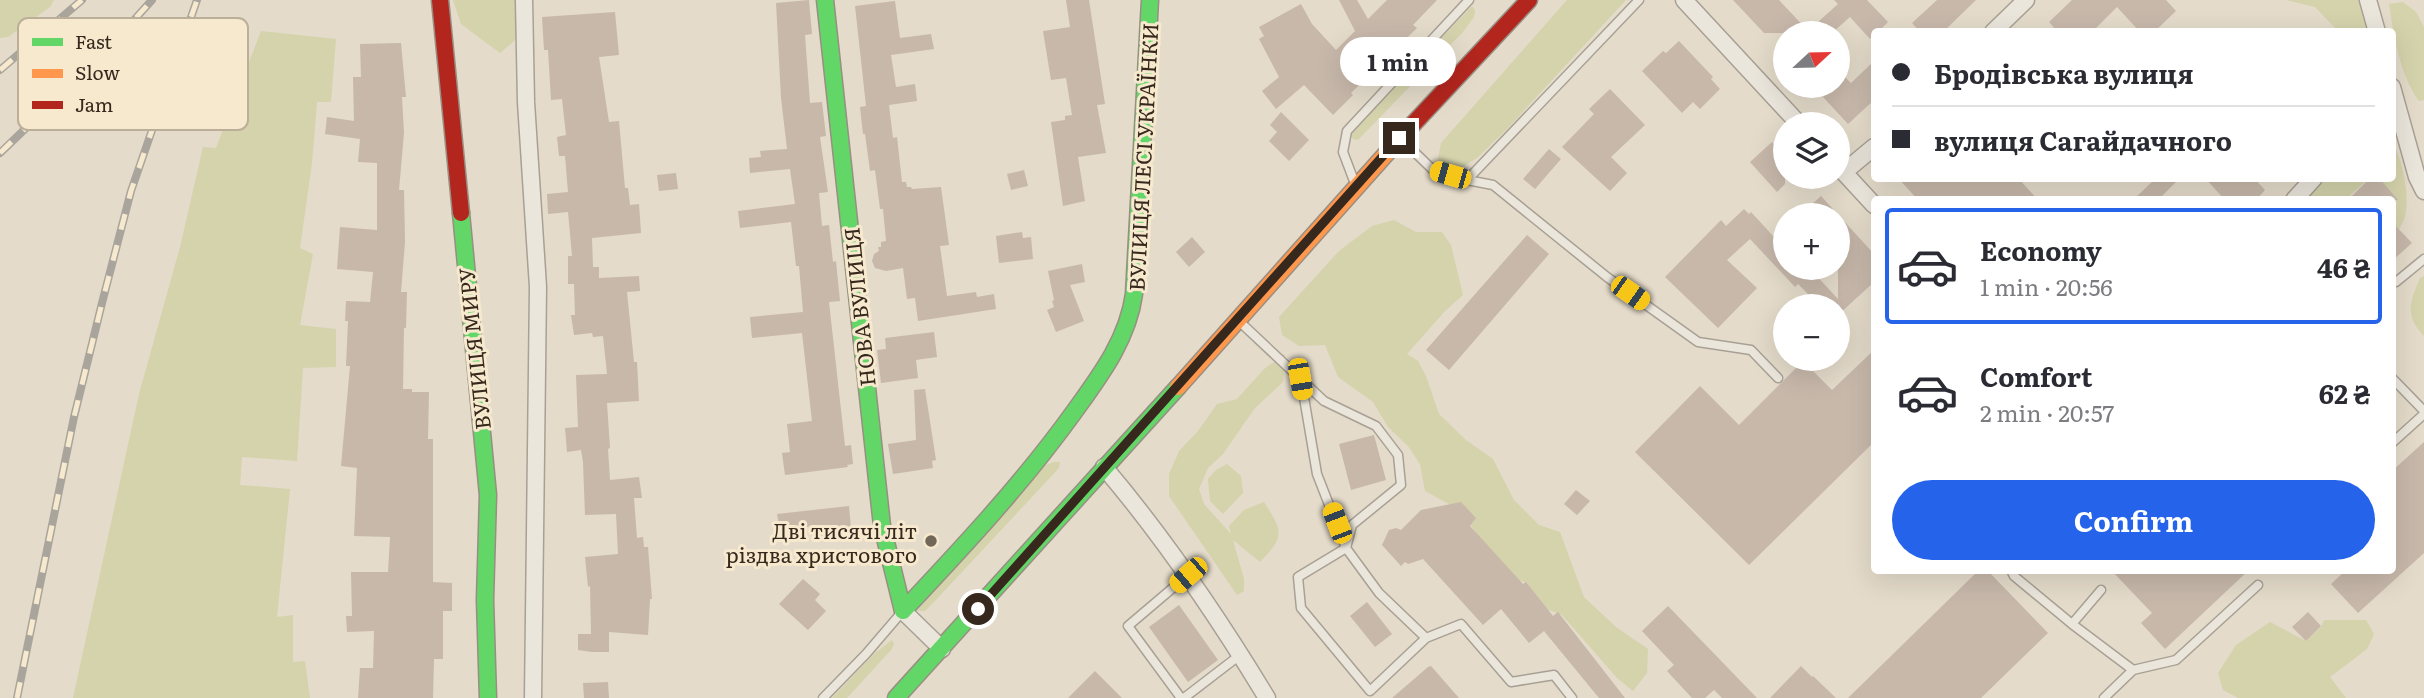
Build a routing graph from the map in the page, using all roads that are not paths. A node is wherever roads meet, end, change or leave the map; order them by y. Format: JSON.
{"nodes":[{"id":1,"x":440,"y":0,"type":"edge"},
{"id":2,"x":524,"y":0,"type":"edge"},
{"id":3,"x":825,"y":0,"type":"edge"},
{"id":4,"x":1150,"y":0,"type":"edge"},
{"id":5,"x":1469,"y":0,"type":"edge"},
{"id":6,"x":1529,"y":0,"type":"edge"},
{"id":7,"x":1639,"y":0,"type":"edge"},
{"id":8,"x":1684,"y":0,"type":"edge"},
{"id":9,"x":2026,"y":0,"type":"edge"},
{"id":10,"x":2368,"y":0,"type":"edge"},
{"id":11,"x":1997,"y":28,"type":"edge"},
{"id":12,"x":2376,"y":28,"type":"edge"},
{"id":13,"x":1787,"y":112,"type":"edge"},
{"id":14,"x":2396,"y":113,"type":"edge"},
{"id":15,"x":1399,"y":138,"type":"junction"},
{"id":16,"x":1871,"y":150,"type":"edge"},
{"id":17,"x":1850,"y":163,"type":"edge"},
{"id":18,"x":1850,"y":179,"type":"edge"},
{"id":19,"x":1467,"y":180,"type":"junction"},
{"id":20,"x":2310,"y":182,"type":"edge"},
{"id":21,"x":1356,"y":186,"type":"junction"},
{"id":22,"x":2424,"y":191,"type":"edge"},
{"id":23,"x":2298,"y":196,"type":"edge"},
{"id":24,"x":1871,"y":202,"type":"edge"},
{"id":25,"x":2424,"y":259,"type":"edge"},
{"id":26,"x":2396,"y":282,"type":"dead end"},
{"id":27,"x":1238,"y":320,"type":"junction"},
{"id":28,"x":1778,"y":378,"type":"dead end"},
{"id":29,"x":1300,"y":379,"type":"junction"},
{"id":30,"x":2396,"y":382,"type":"edge"},
{"id":31,"x":2424,"y":413,"type":"edge"},
{"id":32,"x":2396,"y":439,"type":"edge"},
{"id":33,"x":1104,"y":467,"type":"junction"},
{"id":34,"x":1346,"y":548,"type":"junction"},
{"id":35,"x":2013,"y":574,"type":"edge"},
{"id":36,"x":1188,"y":575,"type":"junction"},
{"id":37,"x":2258,"y":585,"type":"dead end"},
{"id":38,"x":2101,"y":590,"type":"dead end"},
{"id":39,"x":903,"y":611,"type":"junction"},
{"id":40,"x":2072,"y":624,"type":"junction"},
{"id":41,"x":1426,"y":638,"type":"junction"},
{"id":42,"x":942,"y":649,"type":"junction"},
{"id":43,"x":1241,"y":655,"type":"junction"},
{"id":44,"x":2133,"y":670,"type":"junction"},
{"id":45,"x":488,"y":698,"type":"edge"},
{"id":46,"x":533,"y":698,"type":"edge"},
{"id":47,"x":824,"y":698,"type":"edge"},
{"id":48,"x":896,"y":698,"type":"edge"},
{"id":49,"x":1183,"y":698,"type":"edge"},
{"id":50,"x":1267,"y":698,"type":"edge"},
{"id":51,"x":1572,"y":698,"type":"edge"},
{"id":52,"x":2104,"y":698,"type":"edge"}],
"edges":[{"from":1,"to":45,"type":"street","name":"ВУЛИЦЯ МИРУ"},
{"from":2,"to":46,"type":"street"},
{"from":3,"to":39,"type":"street","name":"НОВА ВУЛИЦЯ"},
{"from":4,"to":39,"type":"street","name":"ВУЛИЦЯ ЛЕСІ УКРАЇНКИ"},
{"from":5,"to":21,"type":"lane"},
{"from":6,"to":15,"type":"street"},
{"from":7,"to":19,"type":"lane"},
{"from":8,"to":13,"type":"street"},
{"from":9,"to":11,"type":"street"},
{"from":10,"to":12,"type":"street"},
{"from":14,"to":22,"type":"street"},
{"from":15,"to":19,"type":"lane"},
{"from":15,"to":21,"type":"street"},
{"from":16,"to":17,"type":"street"},
{"from":18,"to":24,"type":"street"},
{"from":19,"to":28,"type":"lane"},
{"from":20,"to":23,"type":"street"},
{"from":21,"to":27,"type":"street"},
{"from":25,"to":26,"type":"lane"},
{"from":27,"to":29,"type":"lane"},
{"from":27,"to":33,"type":"street"},
{"from":29,"to":34,"type":"lane"},
{"from":29,"to":34,"type":"lane"},
{"from":30,"to":31,"type":"lane"},
{"from":31,"to":32,"type":"lane"},
{"from":33,"to":36,"type":"street"},
{"from":33,"to":42,"type":"street"},
{"from":34,"to":41,"type":"lane"},
{"from":34,"to":41,"type":"lane"},
{"from":35,"to":40,"type":"lane"},
{"from":36,"to":43,"type":"street"},
{"from":36,"to":49,"type":"lane"},
{"from":37,"to":44,"type":"lane"},
{"from":38,"to":40,"type":"lane"},
{"from":39,"to":42,"type":"street"},
{"from":39,"to":47,"type":"lane"},
{"from":40,"to":44,"type":"lane"},
{"from":41,"to":51,"type":"lane"},
{"from":42,"to":48,"type":"street"},
{"from":43,"to":49,"type":"lane"},
{"from":43,"to":50,"type":"street"},
{"from":44,"to":52,"type":"lane"}]}
